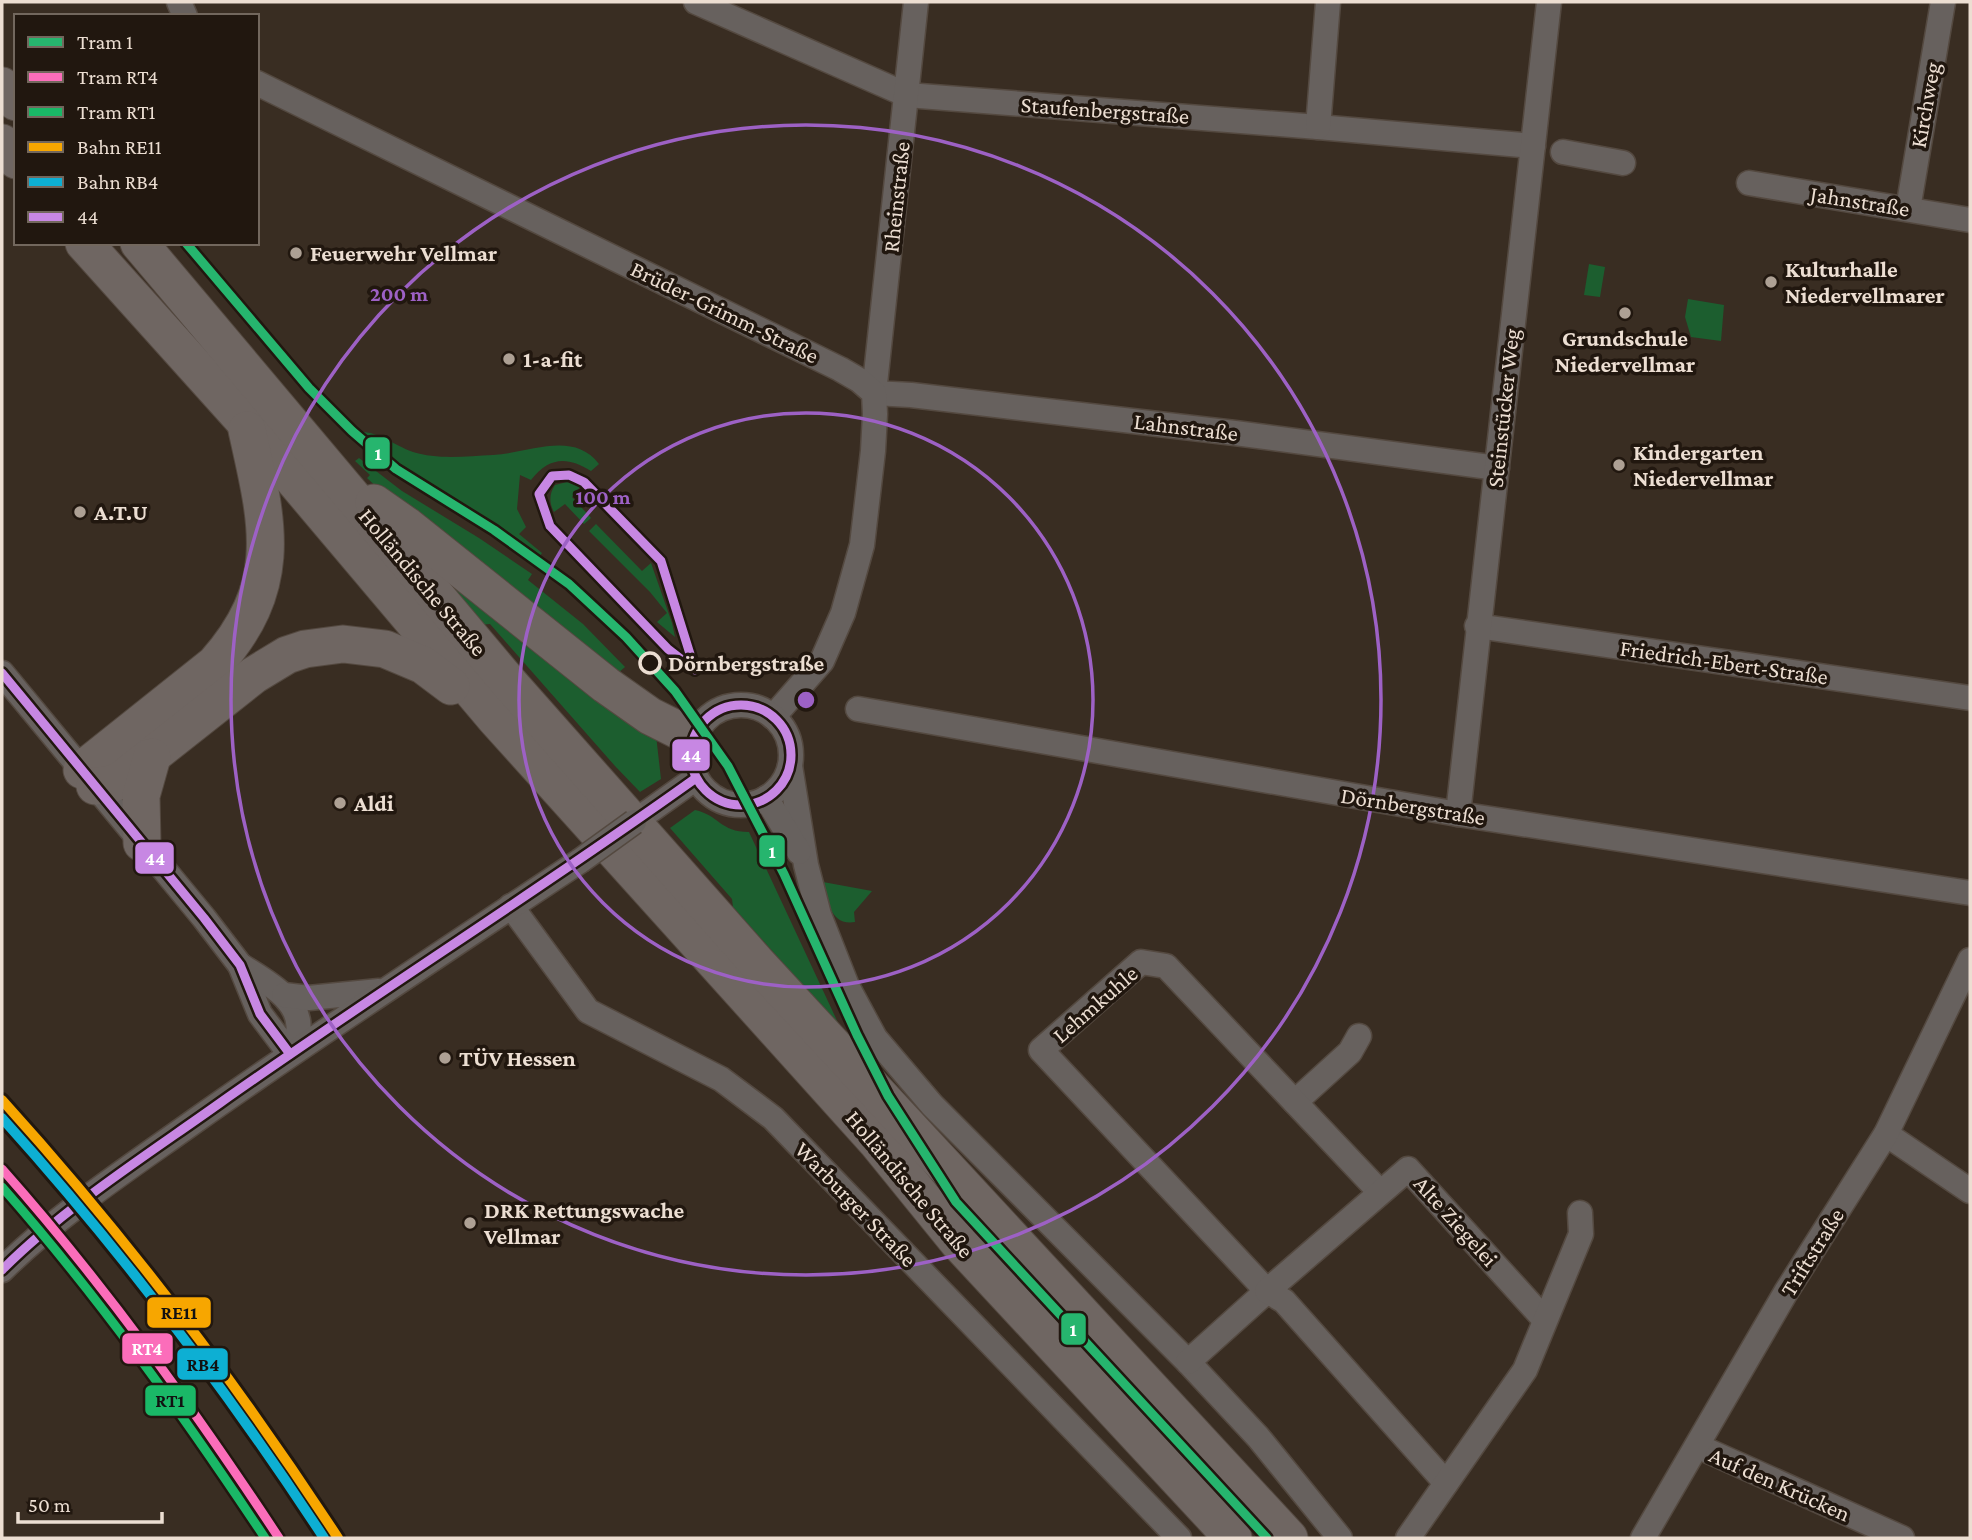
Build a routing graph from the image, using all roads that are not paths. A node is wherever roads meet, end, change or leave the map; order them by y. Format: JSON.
{"nodes":[{"id":1,"x":696,"y":2,"type":"edge"},
{"id":2,"x":916,"y":2,"type":"edge"},
{"id":3,"x":1328,"y":2,"type":"edge"},
{"id":4,"x":1549,"y":2,"type":"edge"},
{"id":5,"x":1943,"y":2,"type":"edge"},
{"id":6,"x":259,"y":84,"type":"edge"},
{"id":7,"x":2,"y":86,"type":"edge"},
{"id":8,"x":907,"y":95,"type":"junction"},
{"id":9,"x":14,"y":100,"type":"edge"},
{"id":10,"x":1318,"y":127,"type":"junction"},
{"id":11,"x":2,"y":143,"type":"edge"},
{"id":12,"x":1533,"y":146,"type":"junction"},
{"id":13,"x":1563,"y":152,"type":"dead end"},
{"id":14,"x":14,"y":158,"type":"edge"},
{"id":15,"x":1623,"y":163,"type":"dead end"},
{"id":16,"x":1749,"y":183,"type":"dead end"},
{"id":17,"x":1908,"y":209,"type":"junction"},
{"id":18,"x":1970,"y":220,"type":"edge"},
{"id":19,"x":86,"y":245,"type":"edge"},
{"id":20,"x":141,"y":245,"type":"edge"},
{"id":21,"x":874,"y":393,"type":"junction"},
{"id":22,"x":245,"y":422,"type":"junction"},
{"id":23,"x":1497,"y":468,"type":"junction"},
{"id":24,"x":335,"y":478,"type":"junction"},
{"id":25,"x":1478,"y":626,"type":"junction"},
{"id":26,"x":2,"y":673,"type":"edge"},
{"id":27,"x":1970,"y":698,"type":"edge"},
{"id":28,"x":858,"y":709,"type":"dead end"},
{"id":29,"x":773,"y":717,"type":"junction"},
{"id":30,"x":495,"y":718,"type":"junction"},
{"id":31,"x":694,"y":738,"type":"junction"},
{"id":32,"x":152,"y":757,"type":"junction"},
{"id":33,"x":790,"y":766,"type":"junction"},
{"id":34,"x":88,"y":778,"type":"junction"},
{"id":35,"x":696,"y":778,"type":"junction"},
{"id":36,"x":766,"y":799,"type":"junction"},
{"id":37,"x":1458,"y":814,"type":"junction"},
{"id":38,"x":142,"y":843,"type":"junction"},
{"id":39,"x":806,"y":864,"type":"junction"},
{"id":40,"x":1970,"y":893,"type":"edge"},
{"id":41,"x":511,"y":906,"type":"junction"},
{"id":42,"x":1970,"y":960,"type":"edge"},
{"id":43,"x":240,"y":965,"type":"junction"},
{"id":44,"x":383,"y":991,"type":"junction"},
{"id":45,"x":284,"y":995,"type":"junction"},
{"id":46,"x":1359,"y":1037,"type":"dead end"},
{"id":47,"x":290,"y":1054,"type":"junction"},
{"id":48,"x":1295,"y":1102,"type":"junction"},
{"id":49,"x":1886,"y":1133,"type":"junction"},
{"id":50,"x":1970,"y":1191,"type":"edge"},
{"id":51,"x":1380,"y":1192,"type":"junction"},
{"id":52,"x":1580,"y":1213,"type":"dead end"},
{"id":53,"x":2,"y":1270,"type":"edge"},
{"id":54,"x":1266,"y":1291,"type":"junction"},
{"id":55,"x":1544,"y":1319,"type":"junction"},
{"id":56,"x":1188,"y":1362,"type":"junction"},
{"id":57,"x":1697,"y":1446,"type":"junction"},
{"id":58,"x":1446,"y":1483,"type":"junction"},
{"id":59,"x":1179,"y":1538,"type":"edge"},
{"id":60,"x":1233,"y":1538,"type":"edge"},
{"id":61,"x":1289,"y":1538,"type":"edge"},
{"id":62,"x":1340,"y":1538,"type":"edge"},
{"id":63,"x":1408,"y":1538,"type":"edge"},
{"id":64,"x":1643,"y":1538,"type":"edge"},
{"id":65,"x":1902,"y":1538,"type":"edge"}],
"edges":[{"from":1,"to":8,"type":"street","name":"Staufenbergstraße"},
{"from":2,"to":8,"type":"street","name":"Rheinstraße"},
{"from":3,"to":10,"type":"street"},
{"from":4,"to":12,"type":"street","name":"Steinstücker Weg"},
{"from":5,"to":17,"type":"street","name":"Kirchweg"},
{"from":6,"to":21,"type":"street","name":"Brüder-Grimm-Straße"},
{"from":7,"to":9,"type":"highway"},
{"from":8,"to":10,"type":"street","name":"Staufenbergstraße"},
{"from":8,"to":21,"type":"street","name":"Rheinstraße"},
{"from":10,"to":12,"type":"street","name":"Staufenbergstraße"},
{"from":11,"to":14,"type":"highway"},
{"from":12,"to":23,"type":"street","name":"Steinstücker Weg"},
{"from":13,"to":15,"type":"street"},
{"from":16,"to":17,"type":"street","name":"Jahnstraße"},
{"from":17,"to":18,"type":"street","name":"Jahnstraße"},
{"from":19,"to":22,"type":"highway","name":"Holländische Straße"},
{"from":20,"to":24,"type":"highway","name":"Holländische Straße"},
{"from":21,"to":23,"type":"street","name":"Lahnstraße"},
{"from":21,"to":29,"type":"street"},
{"from":22,"to":30,"type":"highway","name":"Holländische Straße"},
{"from":22,"to":34,"type":"highway"},
{"from":23,"to":25,"type":"street","name":"Steinstücker Weg"},
{"from":24,"to":31,"type":"highway"},
{"from":24,"to":61,"type":"highway","name":"Holländische Straße"},
{"from":25,"to":27,"type":"street","name":"Friedrich-Ebert-Straße"},
{"from":25,"to":37,"type":"street","name":"Steinstücker Weg"},
{"from":26,"to":34,"type":"street"},
{"from":28,"to":37,"type":"street","name":"Dörnbergstraße"},
{"from":29,"to":31,"type":"street"},
{"from":29,"to":33,"type":"street"},
{"from":30,"to":32,"type":"highway"},
{"from":30,"to":60,"type":"highway","name":"Holländische Straße"},
{"from":31,"to":35,"type":"street"},
{"from":32,"to":34,"type":"highway"},
{"from":32,"to":38,"type":"highway"},
{"from":33,"to":36,"type":"street"},
{"from":33,"to":39,"type":"street"},
{"from":34,"to":38,"type":"street"},
{"from":35,"to":36,"type":"street"},
{"from":35,"to":41,"type":"street","bridge":true},
{"from":36,"to":39,"type":"street"},
{"from":37,"to":40,"type":"street","name":"Dörnbergstraße"},
{"from":38,"to":43,"type":"street"},
{"from":39,"to":56,"type":"street"},
{"from":41,"to":44,"type":"street"},
{"from":41,"to":59,"type":"street","name":"Warburger Straße"},
{"from":42,"to":49,"type":"street","name":"Triftstraße"},
{"from":43,"to":45,"type":"street"},
{"from":43,"to":47,"type":"street"},
{"from":44,"to":45,"type":"street"},
{"from":44,"to":47,"type":"street"},
{"from":45,"to":47,"type":"street"},
{"from":46,"to":48,"type":"street"},
{"from":47,"to":53,"type":"street"},
{"from":48,"to":51,"type":"street","name":"Lehmkuhle"},
{"from":48,"to":54,"type":"street","name":"Lehmkuhle"},
{"from":49,"to":50,"type":"street"},
{"from":49,"to":57,"type":"street","name":"Triftstraße"},
{"from":51,"to":54,"type":"street","name":"Alte Ziegelei"},
{"from":51,"to":55,"type":"street","name":"Alte Ziegelei"},
{"from":52,"to":55,"type":"street"},
{"from":54,"to":56,"type":"street","name":"Alte Ziegelei"},
{"from":54,"to":58,"type":"street"},
{"from":55,"to":58,"type":"street"},
{"from":56,"to":62,"type":"street"},
{"from":57,"to":64,"type":"street","name":"Triftstraße"},
{"from":57,"to":65,"type":"street","name":"Auf den Krücken"},
{"from":58,"to":63,"type":"street"}]}
